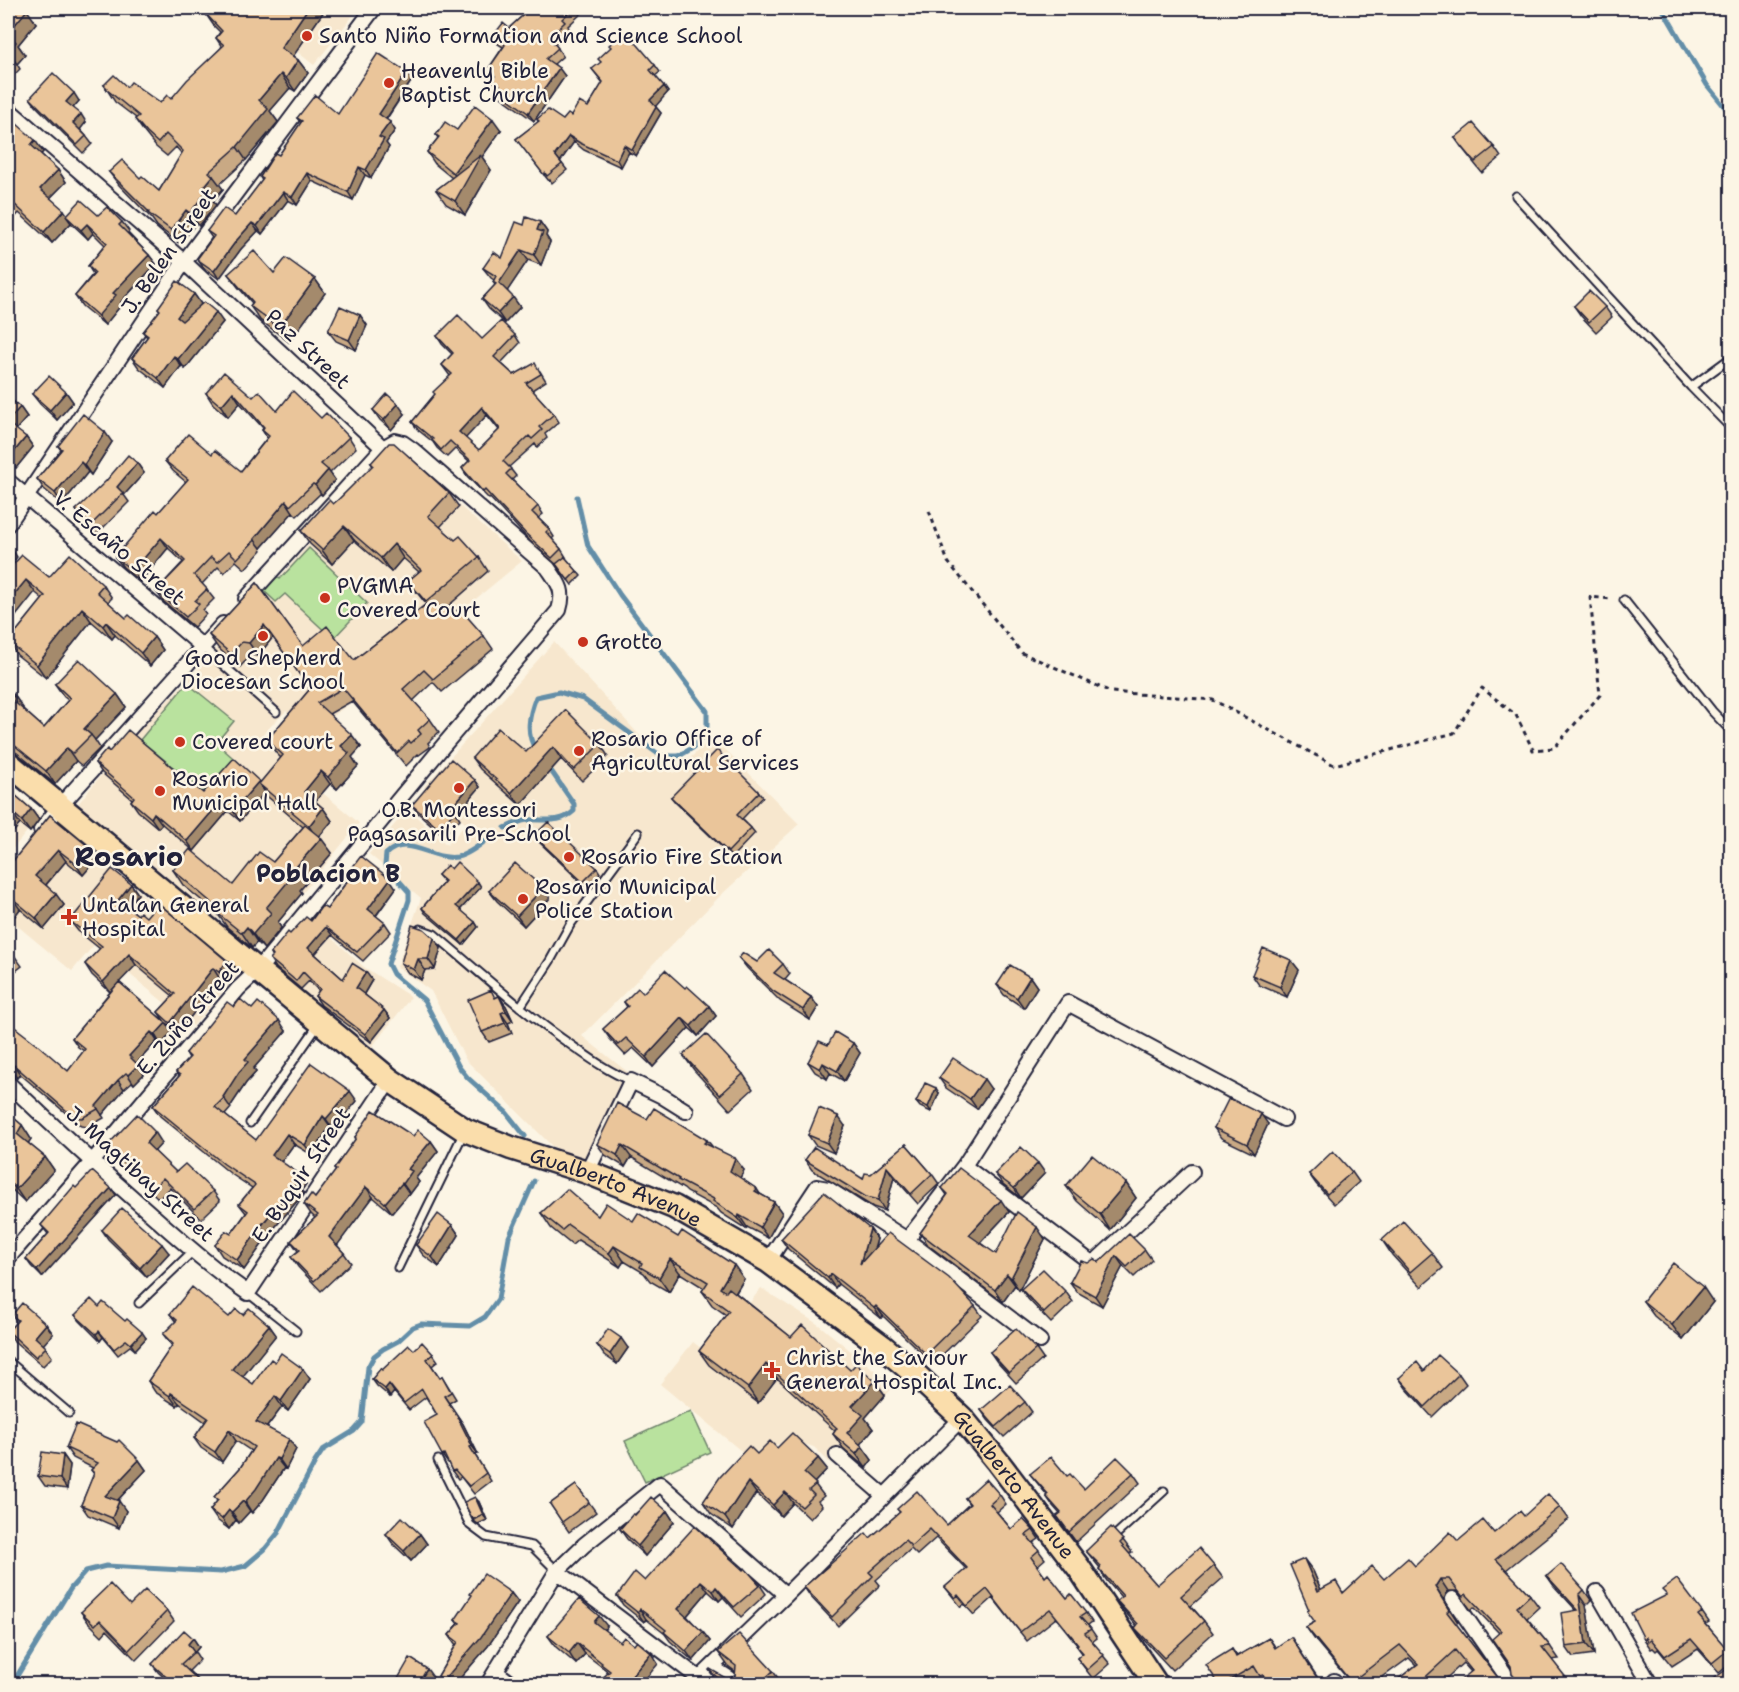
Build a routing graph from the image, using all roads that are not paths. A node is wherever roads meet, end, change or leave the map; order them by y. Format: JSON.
{"nodes":[{"id":1,"x":374,"y":8,"type":"edge"},
{"id":2,"x":8,"y":109,"type":"edge"},
{"id":3,"x":1516,"y":196,"type":"dead end"},
{"id":4,"x":184,"y":262,"type":"junction"},
{"id":5,"x":1731,"y":357,"type":"edge"},
{"id":6,"x":1691,"y":387,"type":"junction"},
{"id":7,"x":1731,"y":429,"type":"edge"},
{"id":8,"x":383,"y":448,"type":"junction"},
{"id":9,"x":8,"y":481,"type":"edge"},
{"id":10,"x":27,"y":497,"type":"junction"},
{"id":11,"x":8,"y":524,"type":"edge"},
{"id":12,"x":1624,"y":600,"type":"road end"},
{"id":13,"x":203,"y":647,"type":"junction"},
{"id":14,"x":276,"y":712,"type":"dead end"},
{"id":15,"x":1731,"y":732,"type":"edge"},
{"id":16,"x":8,"y":763,"type":"edge"},
{"id":17,"x":60,"y":806,"type":"junction"},
{"id":18,"x":638,"y":833,"type":"dead end"},
{"id":19,"x":34,"y":839,"type":"edge"},
{"id":20,"x":418,"y":927,"type":"edge"},
{"id":21,"x":258,"y":970,"type":"junction"},
{"id":22,"x":520,"y":1007,"type":"junction"},
{"id":23,"x":321,"y":1022,"type":"junction"},
{"id":24,"x":390,"y":1080,"type":"junction"},
{"id":25,"x":631,"y":1081,"type":"junction"},
{"id":26,"x":8,"y":1083,"type":"edge"},
{"id":27,"x":686,"y":1111,"type":"dead end"},
{"id":28,"x":1284,"y":1119,"type":"dead end"},
{"id":29,"x":250,"y":1123,"type":"dead end"},
{"id":30,"x":465,"y":1130,"type":"junction"},
{"id":31,"x":92,"y":1162,"type":"junction"},
{"id":32,"x":964,"y":1166,"type":"junction"},
{"id":33,"x":586,"y":1172,"type":"junction"},
{"id":34,"x":1192,"y":1172,"type":"dead end"},
{"id":35,"x":907,"y":1240,"type":"junction"},
{"id":36,"x":194,"y":1251,"type":"junction"},
{"id":37,"x":8,"y":1258,"type":"edge"},
{"id":38,"x":768,"y":1261,"type":"junction"},
{"id":39,"x":398,"y":1268,"type":"dead end"},
{"id":40,"x":248,"y":1293,"type":"junction"},
{"id":41,"x":139,"y":1304,"type":"dead end"},
{"id":42,"x":296,"y":1331,"type":"dead end"},
{"id":43,"x":1040,"y":1341,"type":"dead end"},
{"id":44,"x":8,"y":1361,"type":"edge"},
{"id":45,"x":69,"y":1413,"type":"dead end"},
{"id":46,"x":962,"y":1418,"type":"junction"},
{"id":47,"x":837,"y":1455,"type":"dead end"},
{"id":48,"x":438,"y":1460,"type":"dead end"},
{"id":49,"x":1164,"y":1491,"type":"dead end"},
{"id":50,"x":883,"y":1495,"type":"junction"},
{"id":51,"x":1105,"y":1545,"type":"edge"},
{"id":52,"x":557,"y":1571,"type":"junction"},
{"id":53,"x":1597,"y":1592,"type":"dead end"},
{"id":54,"x":786,"y":1595,"type":"junction"},
{"id":55,"x":1453,"y":1599,"type":"dead end"},
{"id":56,"x":712,"y":1666,"type":"junction"},
{"id":57,"x":496,"y":1672,"type":"junction"},
{"id":58,"x":697,"y":1682,"type":"edge"},
{"id":59,"x":488,"y":1684,"type":"edge"},
{"id":60,"x":512,"y":1684,"type":"edge"},
{"id":61,"x":738,"y":1684,"type":"edge"},
{"id":62,"x":1156,"y":1684,"type":"edge"},
{"id":63,"x":1512,"y":1684,"type":"edge"},
{"id":64,"x":1645,"y":1684,"type":"edge"}],
"edges":[{"from":1,"to":4,"type":"street","name":"J. Belen Street"},
{"from":2,"to":4,"type":"street","name":"Paz Street"},
{"from":3,"to":6,"type":"lane"},
{"from":4,"to":8,"type":"street","name":"Paz Street"},
{"from":4,"to":10,"type":"street","name":"J. Belen Street"},
{"from":5,"to":6,"type":"lane"},
{"from":6,"to":7,"type":"lane"},
{"from":8,"to":13,"type":"street"},
{"from":8,"to":21,"type":"street","name":"E. Zuño Street"},
{"from":9,"to":10,"type":"street","name":"V. Escaño Street"},
{"from":10,"to":11,"type":"street","name":"J. Belen Street"},
{"from":10,"to":13,"type":"street","name":"V. Escaño Street"},
{"from":12,"to":15,"type":"lane"},
{"from":13,"to":14,"type":"lane"},
{"from":13,"to":17,"type":"street"},
{"from":16,"to":17,"type":"main road","name":"Gualberto Avenue"},
{"from":17,"to":19,"type":"street"},
{"from":17,"to":21,"type":"main road","name":"Gualberto Avenue"},
{"from":18,"to":22,"type":"lane"},
{"from":20,"to":22,"type":"lane"},
{"from":21,"to":23,"type":"main road","name":"Gualberto Avenue"},
{"from":21,"to":31,"type":"street","name":"E. Zuño Street"},
{"from":22,"to":25,"type":"lane"},
{"from":23,"to":24,"type":"main road","name":"Gualberto Avenue"},
{"from":23,"to":29,"type":"lane"},
{"from":24,"to":30,"type":"main road","name":"Gualberto Avenue"},
{"from":24,"to":40,"type":"street","name":"E. Buquir Street"},
{"from":25,"to":27,"type":"street"},
{"from":25,"to":33,"type":"street"},
{"from":26,"to":31,"type":"street","name":"J. Magtibay Street"},
{"from":28,"to":32,"type":"street"},
{"from":30,"to":33,"type":"main road","name":"Gualberto Avenue"},
{"from":30,"to":39,"type":"lane"},
{"from":31,"to":36,"type":"street","name":"J. Magtibay Street"},
{"from":31,"to":37,"type":"street","name":"E. Zuño Street"},
{"from":32,"to":34,"type":"street"},
{"from":32,"to":35,"type":"street"},
{"from":33,"to":38,"type":"main road","name":"Gualberto Avenue"},
{"from":35,"to":38,"type":"street"},
{"from":35,"to":43,"type":"street"},
{"from":36,"to":40,"type":"street","name":"J. Magtibay Street"},
{"from":36,"to":41,"type":"lane"},
{"from":38,"to":46,"type":"main road","name":"Gualberto Avenue"},
{"from":40,"to":42,"type":"lane"},
{"from":44,"to":45,"type":"lane"},
{"from":46,"to":50,"type":"street"},
{"from":46,"to":62,"type":"main road","name":"Gualberto Avenue"},
{"from":47,"to":50,"type":"street"},
{"from":48,"to":52,"type":"lane"},
{"from":49,"to":51,"type":"lane"},
{"from":50,"to":54,"type":"street"},
{"from":52,"to":54,"type":"street"},
{"from":52,"to":57,"type":"street"},
{"from":52,"to":58,"type":"street"},
{"from":53,"to":64,"type":"street"},
{"from":54,"to":56,"type":"street"},
{"from":55,"to":63,"type":"street"},
{"from":56,"to":58,"type":"street"},
{"from":56,"to":61,"type":"street"},
{"from":57,"to":59,"type":"street"},
{"from":57,"to":60,"type":"street"}]}
